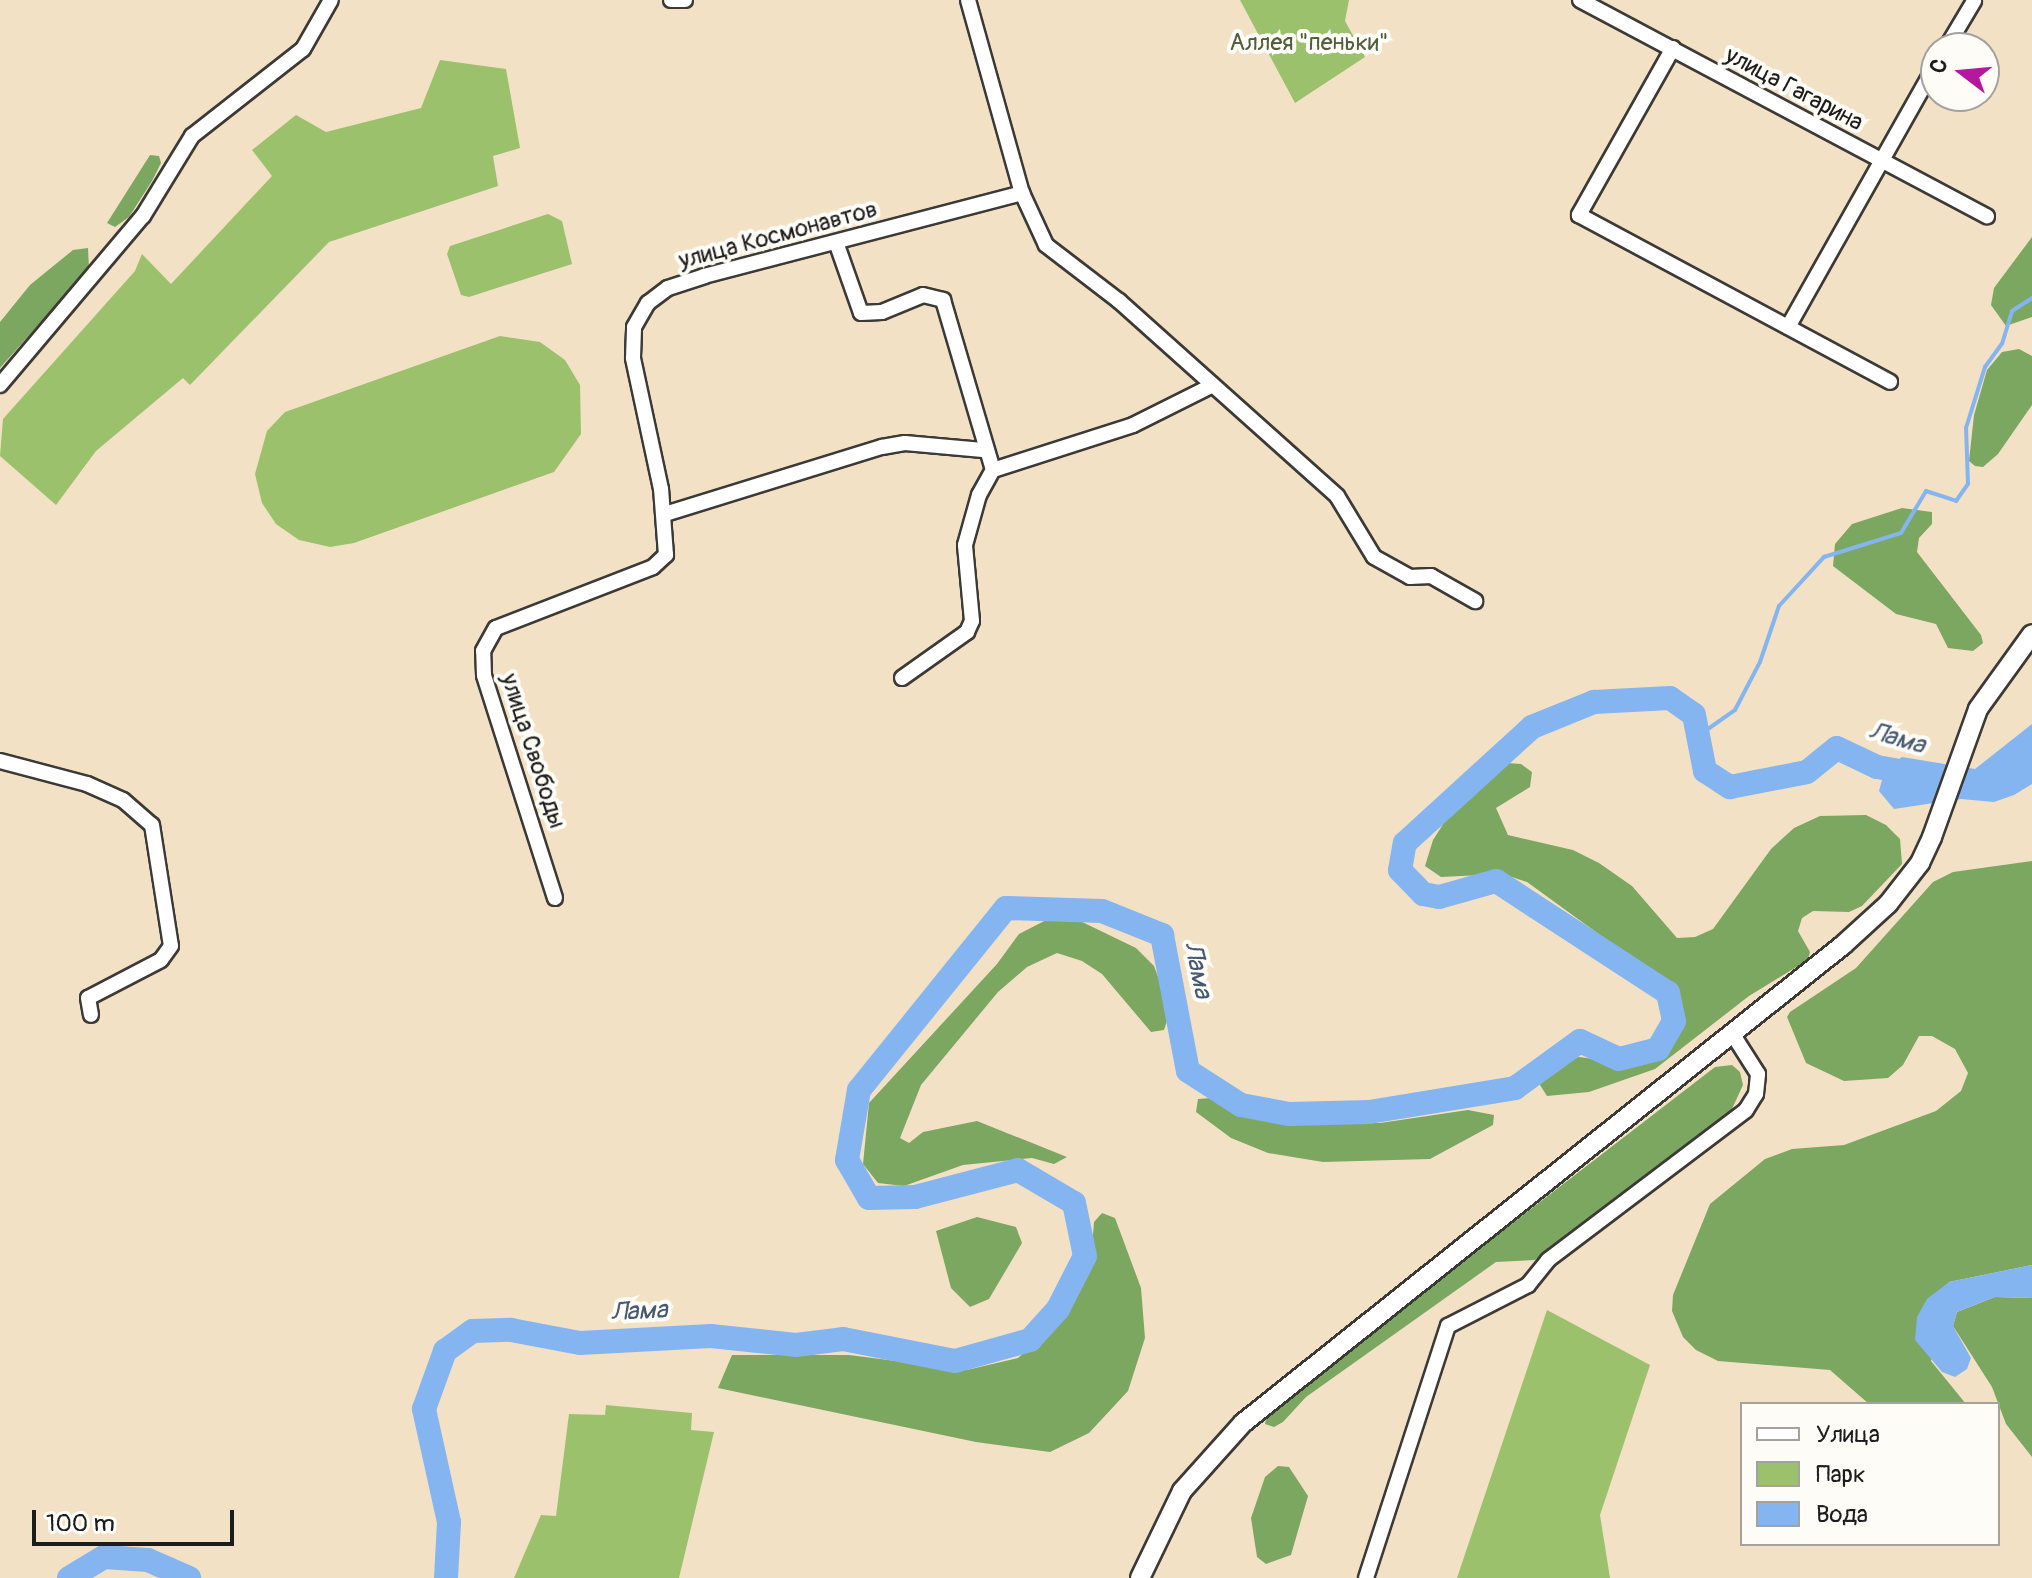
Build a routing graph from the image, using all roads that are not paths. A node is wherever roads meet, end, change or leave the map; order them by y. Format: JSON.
{"nodes":[{"id":1,"x":331,"y":0,"type":"edge"},
{"id":2,"x":671,"y":0,"type":"edge"},
{"id":3,"x":685,"y":0,"type":"edge"},
{"id":4,"x":968,"y":0,"type":"edge"},
{"id":5,"x":1580,"y":0,"type":"edge"},
{"id":6,"x":1974,"y":1,"type":"edge"},
{"id":7,"x":1956,"y":32,"type":"edge"},
{"id":8,"x":1673,"y":48,"type":"junction"},
{"id":9,"x":1920,"y":91,"type":"edge"},
{"id":10,"x":1879,"y":160,"type":"junction"},
{"id":11,"x":1022,"y":193,"type":"junction"},
{"id":12,"x":1987,"y":216,"type":"dead end"},
{"id":13,"x":836,"y":242,"type":"junction"},
{"id":14,"x":1788,"y":327,"type":"junction"},
{"id":15,"x":1890,"y":382,"type":"dead end"},
{"id":16,"x":0,"y":385,"type":"edge"},
{"id":17,"x":1213,"y":385,"type":"junction"},
{"id":18,"x":983,"y":450,"type":"junction"},
{"id":19,"x":993,"y":470,"type":"junction"},
{"id":20,"x":665,"y":514,"type":"junction"},
{"id":21,"x":669,"y":541,"type":"joint"},
{"id":22,"x":1475,"y":601,"type":"dead end"},
{"id":23,"x":2032,"y":634,"type":"edge"},
{"id":24,"x":902,"y":678,"type":"dead end"},
{"id":25,"x":0,"y":761,"type":"edge"},
{"id":26,"x":555,"y":898,"type":"dead end"},
{"id":27,"x":91,"y":1015,"type":"dead end"},
{"id":28,"x":1732,"y":1033,"type":"junction"},
{"id":29,"x":1140,"y":1578,"type":"edge"},
{"id":30,"x":1366,"y":1578,"type":"edge"}],
"edges":[{"from":1,"to":16,"type":"street"},
{"from":2,"to":3,"type":"street"},
{"from":4,"to":11,"type":"street"},
{"from":5,"to":8,"type":"street","name":"улица Гагарина"},
{"from":6,"to":7,"type":"street"},
{"from":8,"to":10,"type":"street","name":"улица Гагарина"},
{"from":8,"to":14,"type":"street"},
{"from":9,"to":10,"type":"street"},
{"from":10,"to":12,"type":"street","name":"улица Гагарина"},
{"from":10,"to":14,"type":"street"},
{"from":11,"to":13,"type":"street","name":"улица Космонавтов"},
{"from":11,"to":17,"type":"street"},
{"from":13,"to":18,"type":"street"},
{"from":13,"to":20,"type":"street","name":"улица Космонавтов"},
{"from":14,"to":15,"type":"street"},
{"from":17,"to":19,"type":"street"},
{"from":17,"to":22,"type":"street"},
{"from":18,"to":19,"type":"street"},
{"from":18,"to":20,"type":"street"},
{"from":19,"to":24,"type":"street"},
{"from":20,"to":21,"type":"street","name":"улица Космонавтов"},
{"from":21,"to":26,"type":"street","name":"улица Свободы"},
{"from":23,"to":28,"type":"street"},
{"from":25,"to":27,"type":"street"},
{"from":28,"to":29,"type":"street"},
{"from":28,"to":30,"type":"street"}]}
